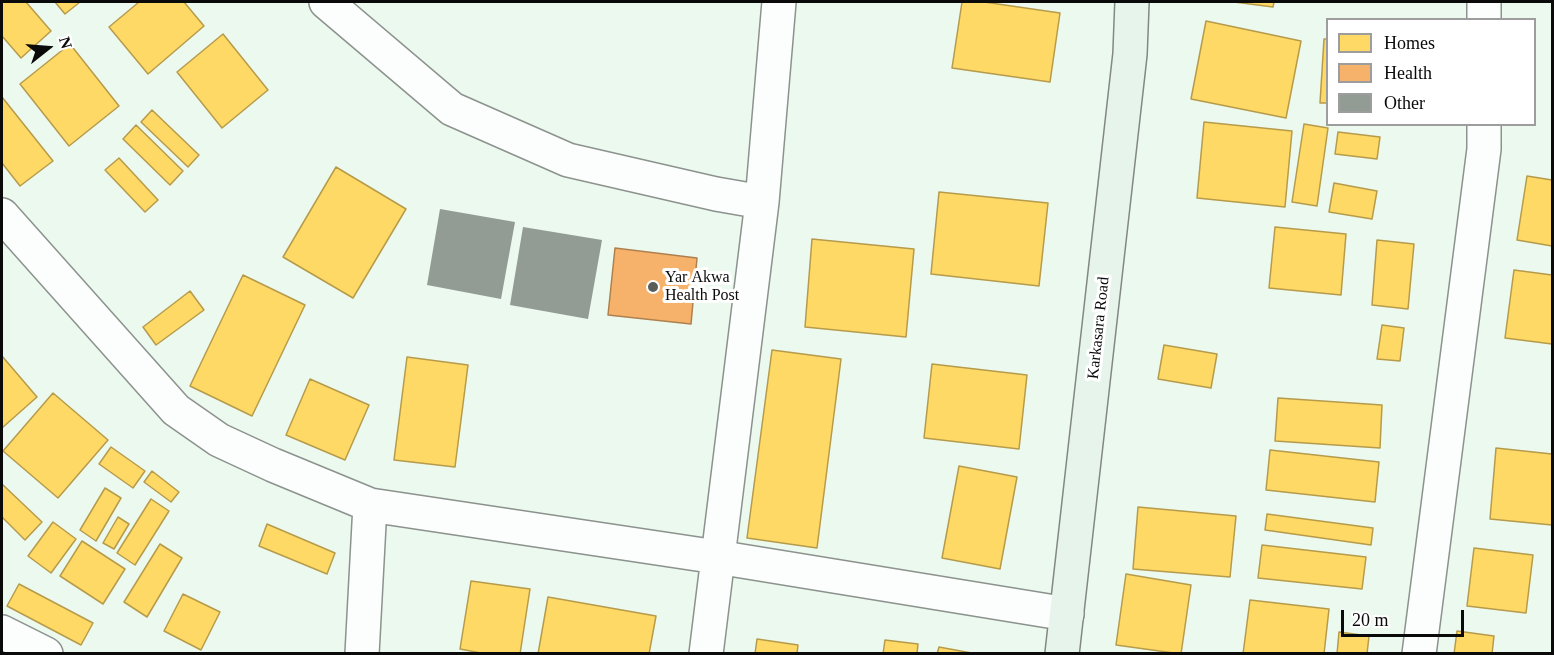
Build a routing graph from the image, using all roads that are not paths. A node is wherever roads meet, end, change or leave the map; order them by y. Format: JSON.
{"nodes":[{"id":1,"x":326,"y":2,"type":"edge"},
{"id":2,"x":779,"y":2,"type":"edge"},
{"id":3,"x":1132,"y":2,"type":"edge"},
{"id":4,"x":1484,"y":2,"type":"edge"},
{"id":5,"x":1484,"y":18,"type":"edge"},
{"id":6,"x":1484,"y":126,"type":"edge"},
{"id":7,"x":762,"y":202,"type":"junction"},
{"id":8,"x":2,"y":215,"type":"edge"},
{"id":9,"x":370,"y":505,"type":"junction"},
{"id":10,"x":717,"y":557,"type":"junction"},
{"id":11,"x":1067,"y":614,"type":"junction"},
{"id":12,"x":2,"y":632,"type":"edge"},
{"id":13,"x":46,"y":654,"type":"edge"},
{"id":14,"x":362,"y":654,"type":"edge"},
{"id":15,"x":706,"y":654,"type":"edge"},
{"id":16,"x":1062,"y":654,"type":"edge"},
{"id":17,"x":1419,"y":654,"type":"edge"}],
"edges":[{"from":1,"to":7,"type":"street"},
{"from":2,"to":7,"type":"street"},
{"from":3,"to":11,"type":"main road","name":"Karkasara Road"},
{"from":4,"to":5,"type":"street"},
{"from":6,"to":17,"type":"street"},
{"from":7,"to":10,"type":"street"},
{"from":8,"to":9,"type":"street"},
{"from":9,"to":10,"type":"street"},
{"from":9,"to":14,"type":"street"},
{"from":10,"to":11,"type":"street"},
{"from":10,"to":15,"type":"street"},
{"from":11,"to":16,"type":"main road","name":"Karkasara Road"},
{"from":12,"to":13,"type":"street"}]}
